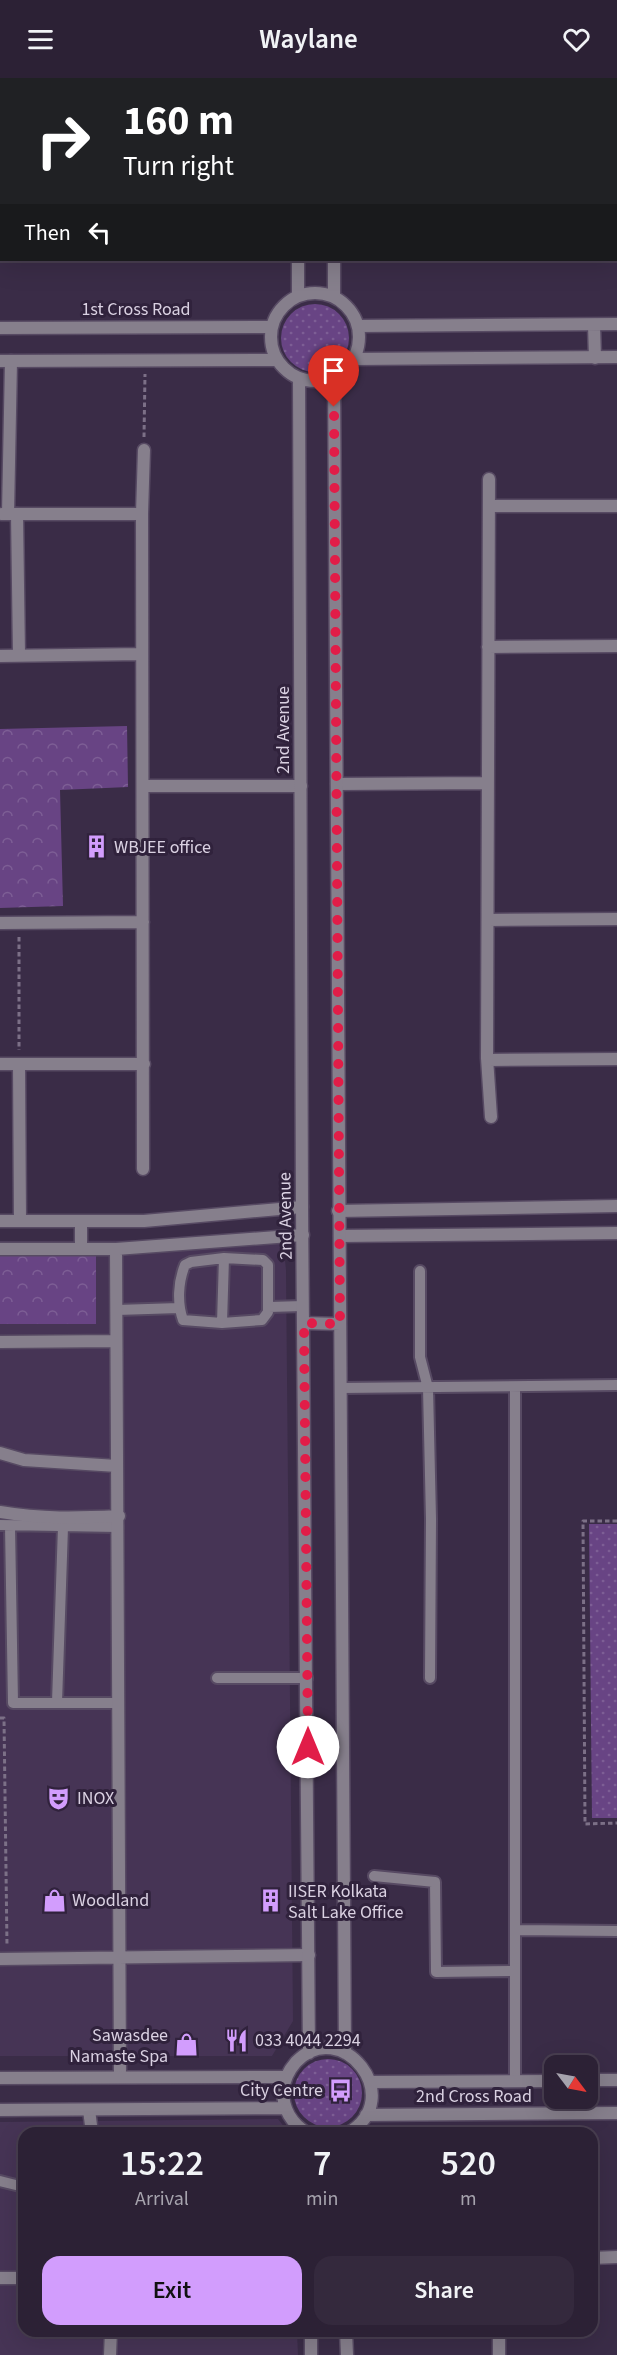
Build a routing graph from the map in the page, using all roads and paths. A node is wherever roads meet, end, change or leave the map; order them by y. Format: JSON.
{"nodes":[{"id":1,"x":298,"y":261,"type":"edge"},
{"id":2,"x":334,"y":261,"type":"edge"},
{"id":3,"x":298,"y":296,"type":"junction"},
{"id":4,"x":334,"y":296,"type":"junction"},
{"id":5,"x":617,"y":324,"type":"edge"},
{"id":6,"x":594,"y":325,"type":"junction"},
{"id":7,"x":359,"y":326,"type":"junction"},
{"id":8,"x":272,"y":327,"type":"junction"},
{"id":9,"x":0,"y":328,"type":"edge"},
{"id":10,"x":617,"y":357,"type":"edge"},
{"id":11,"x":595,"y":358,"type":"junction"},
{"id":12,"x":145,"y":359,"type":"junction"},
{"id":13,"x":354,"y":359,"type":"junction"},
{"id":14,"x":277,"y":360,"type":"junction"},
{"id":15,"x":5,"y":361,"type":"edge"},
{"id":16,"x":334,"y":377,"type":"junction"},
{"id":17,"x":299,"y":378,"type":"junction"},
{"id":18,"x":144,"y":450,"type":"joint"},
{"id":19,"x":489,"y":479,"type":"dead end"},
{"id":20,"x":489,"y":506,"type":"junction"},
{"id":21,"x":617,"y":506,"type":"edge"},
{"id":22,"x":8,"y":514,"type":"edge"},
{"id":23,"x":142,"y":514,"type":"junction"},
{"id":24,"x":617,"y":646,"type":"edge"},
{"id":25,"x":488,"y":647,"type":"junction"},
{"id":26,"x":142,"y":654,"type":"junction"},
{"id":27,"x":19,"y":655,"type":"junction"},
{"id":28,"x":0,"y":656,"type":"edge"},
{"id":29,"x":488,"y":783,"type":"junction"},
{"id":30,"x":337,"y":784,"type":"junction"},
{"id":31,"x":144,"y":786,"type":"junction"},
{"id":32,"x":301,"y":786,"type":"junction"},
{"id":33,"x":488,"y":920,"type":"junction"},
{"id":34,"x":617,"y":920,"type":"edge"},
{"id":35,"x":143,"y":922,"type":"junction"},
{"id":36,"x":0,"y":923,"type":"edge"},
{"id":37,"x":19,"y":923,"type":"junction"},
{"id":38,"x":617,"y":1059,"type":"edge"},
{"id":39,"x":488,"y":1060,"type":"junction"},
{"id":40,"x":0,"y":1064,"type":"edge"},
{"id":41,"x":19,"y":1064,"type":"junction"},
{"id":42,"x":144,"y":1064,"type":"junction"},
{"id":43,"x":490,"y":1117,"type":"dead end"},
{"id":44,"x":144,"y":1169,"type":"dead end"},
{"id":45,"x":617,"y":1206,"type":"edge"},
{"id":46,"x":302,"y":1207,"type":"junction"},
{"id":47,"x":338,"y":1211,"type":"junction"},
{"id":48,"x":0,"y":1221,"type":"edge"},
{"id":49,"x":20,"y":1221,"type":"junction"},
{"id":50,"x":81,"y":1221,"type":"junction"},
{"id":51,"x":617,"y":1233,"type":"edge"},
{"id":52,"x":303,"y":1235,"type":"junction"},
{"id":53,"x":340,"y":1236,"type":"junction"},
{"id":54,"x":0,"y":1249,"type":"edge"},
{"id":55,"x":81,"y":1249,"type":"junction"},
{"id":56,"x":116,"y":1249,"type":"junction"},
{"id":57,"x":224,"y":1258,"type":"junction"},
{"id":58,"x":420,"y":1271,"type":"dead end"},
{"id":59,"x":303,"y":1306,"type":"junction"},
{"id":60,"x":269,"y":1307,"type":"junction"},
{"id":61,"x":179,"y":1308,"type":"junction"},
{"id":62,"x":117,"y":1310,"type":"junction"},
{"id":63,"x":222,"y":1323,"type":"junction"},
{"id":64,"x":304,"y":1323,"type":"junction"},
{"id":65,"x":340,"y":1324,"type":"junction"},
{"id":66,"x":116,"y":1341,"type":"junction"},
{"id":67,"x":0,"y":1342,"type":"edge"},
{"id":68,"x":617,"y":1385,"type":"edge"},
{"id":69,"x":515,"y":1387,"type":"junction"},
{"id":70,"x":341,"y":1388,"type":"junction"},
{"id":71,"x":428,"y":1388,"type":"junction"},
{"id":72,"x":0,"y":1453,"type":"edge"},
{"id":73,"x":117,"y":1466,"type":"junction"},
{"id":74,"x":0,"y":1512,"type":"edge"},
{"id":75,"x":119,"y":1521,"type":"junction"},
{"id":76,"x":617,"y":1521,"type":"edge"},
{"id":77,"x":5,"y":1526,"type":"edge"},
{"id":78,"x":63,"y":1527,"type":"junction"},
{"id":79,"x":217,"y":1678,"type":"dead end"},
{"id":80,"x":307,"y":1678,"type":"junction"},
{"id":81,"x":430,"y":1678,"type":"dead end"},
{"id":82,"x":57,"y":1702,"type":"junction"},
{"id":83,"x":118,"y":1703,"type":"junction"},
{"id":84,"x":0,"y":1718,"type":"edge"},
{"id":85,"x":617,"y":1823,"type":"edge"},
{"id":86,"x":0,"y":1850,"type":"edge"},
{"id":87,"x":5,"y":1850,"type":"junction"},
{"id":88,"x":374,"y":1876,"type":"dead end"},
{"id":89,"x":517,"y":1930,"type":"junction"},
{"id":90,"x":617,"y":1931,"type":"edge"},
{"id":91,"x":309,"y":1955,"type":"junction"},
{"id":92,"x":4,"y":1959,"type":"edge"},
{"id":93,"x":120,"y":1959,"type":"junction"},
{"id":94,"x":515,"y":1971,"type":"junction"},
{"id":95,"x":309,"y":2053,"type":"junction"},
{"id":96,"x":345,"y":2053,"type":"junction"},
{"id":97,"x":120,"y":2077,"type":"junction"},
{"id":98,"x":286,"y":2077,"type":"junction"},
{"id":99,"x":0,"y":2078,"type":"edge"},
{"id":100,"x":598,"y":2080,"type":"edge"},
{"id":101,"x":617,"y":2080,"type":"edge"},
{"id":102,"x":515,"y":2081,"type":"junction"},
{"id":103,"x":544,"y":2081,"type":"edge"},
{"id":104,"x":370,"y":2082,"type":"junction"},
{"id":105,"x":285,"y":2108,"type":"junction"},
{"id":106,"x":0,"y":2110,"type":"edge"},
{"id":107,"x":89,"y":2110,"type":"junction"},
{"id":108,"x":617,"y":2113,"type":"edge"},
{"id":109,"x":366,"y":2115,"type":"junction"},
{"id":110,"x":91,"y":2127,"type":"edge"},
{"id":111,"x":300,"y":2127,"type":"edge"},
{"id":112,"x":356,"y":2127,"type":"edge"},
{"id":113,"x":0,"y":2181,"type":"edge"},
{"id":114,"x":18,"y":2186,"type":"edge"},
{"id":115,"x":617,"y":2257,"type":"edge"},
{"id":116,"x":598,"y":2258,"type":"edge"},
{"id":117,"x":0,"y":2278,"type":"edge"},
{"id":118,"x":18,"y":2278,"type":"edge"},
{"id":119,"x":111,"y":2337,"type":"edge"},
{"id":120,"x":311,"y":2337,"type":"edge"},
{"id":121,"x":346,"y":2337,"type":"edge"},
{"id":122,"x":499,"y":2337,"type":"edge"},
{"id":123,"x":110,"y":2355,"type":"edge"},
{"id":124,"x":311,"y":2355,"type":"edge"},
{"id":125,"x":347,"y":2355,"type":"edge"},
{"id":126,"x":500,"y":2355,"type":"edge"}],
"edges":[{"from":1,"to":3,"type":"street"},
{"from":2,"to":4,"type":"street"},
{"from":3,"to":4,"type":"street"},
{"from":3,"to":8,"type":"street"},
{"from":4,"to":7,"type":"street"},
{"from":5,"to":6,"type":"street"},
{"from":6,"to":7,"type":"street"},
{"from":6,"to":11,"type":"street"},
{"from":7,"to":13,"type":"street"},
{"from":8,"to":9,"type":"street","name":"1st Cross Road"},
{"from":8,"to":14,"type":"street"},
{"from":10,"to":11,"type":"street"},
{"from":11,"to":13,"type":"street"},
{"from":12,"to":14,"type":"street"},
{"from":12,"to":15,"type":"street"},
{"from":12,"to":18,"type":"path"},
{"from":13,"to":16,"type":"street"},
{"from":14,"to":17,"type":"street"},
{"from":15,"to":22,"type":"street"},
{"from":16,"to":17,"type":"street"},
{"from":16,"to":30,"type":"street"},
{"from":17,"to":32,"type":"street","name":"2nd Avenue"},
{"from":18,"to":23,"type":"street"},
{"from":19,"to":20,"type":"street"},
{"from":20,"to":21,"type":"street"},
{"from":20,"to":25,"type":"street"},
{"from":22,"to":23,"type":"street"},
{"from":22,"to":27,"type":"street"},
{"from":23,"to":26,"type":"street"},
{"from":24,"to":25,"type":"street"},
{"from":25,"to":29,"type":"street"},
{"from":26,"to":27,"type":"street"},
{"from":26,"to":31,"type":"street"},
{"from":27,"to":28,"type":"street"},
{"from":29,"to":30,"type":"street"},
{"from":29,"to":33,"type":"street"},
{"from":30,"to":47,"type":"street"},
{"from":31,"to":32,"type":"street"},
{"from":31,"to":35,"type":"street"},
{"from":32,"to":46,"type":"street","name":"2nd Avenue"},
{"from":33,"to":34,"type":"street"},
{"from":33,"to":39,"type":"street"},
{"from":35,"to":37,"type":"street"},
{"from":35,"to":42,"type":"street"},
{"from":36,"to":37,"type":"street"},
{"from":37,"to":41,"type":"path"},
{"from":38,"to":39,"type":"street"},
{"from":39,"to":43,"type":"street"},
{"from":40,"to":41,"type":"street"},
{"from":41,"to":42,"type":"street"},
{"from":41,"to":49,"type":"street"},
{"from":42,"to":44,"type":"street"},
{"from":45,"to":47,"type":"street"},
{"from":46,"to":50,"type":"street"},
{"from":46,"to":52,"type":"street","name":"2nd Avenue"},
{"from":47,"to":53,"type":"street"},
{"from":48,"to":49,"type":"street"},
{"from":49,"to":50,"type":"street"},
{"from":50,"to":55,"type":"street"},
{"from":51,"to":53,"type":"street"},
{"from":52,"to":56,"type":"street"},
{"from":52,"to":59,"type":"street","name":"2nd Avenue"},
{"from":53,"to":65,"type":"street"},
{"from":54,"to":55,"type":"street"},
{"from":55,"to":56,"type":"street"},
{"from":56,"to":62,"type":"street"},
{"from":57,"to":60,"type":"lane"},
{"from":57,"to":61,"type":"lane"},
{"from":57,"to":63,"type":"lane"},
{"from":58,"to":71,"type":"lane"},
{"from":59,"to":60,"type":"lane"},
{"from":59,"to":64,"type":"street","name":"2nd Avenue"},
{"from":60,"to":63,"type":"lane"},
{"from":61,"to":62,"type":"lane"},
{"from":61,"to":63,"type":"lane"},
{"from":62,"to":66,"type":"street"},
{"from":64,"to":65,"type":"street"},
{"from":64,"to":80,"type":"street","name":"2nd Avenue"},
{"from":65,"to":70,"type":"street"},
{"from":66,"to":67,"type":"street"},
{"from":66,"to":73,"type":"street"},
{"from":68,"to":69,"type":"lane"},
{"from":69,"to":71,"type":"lane"},
{"from":69,"to":89,"type":"lane"},
{"from":70,"to":71,"type":"lane"},
{"from":70,"to":96,"type":"street"},
{"from":71,"to":81,"type":"lane"},
{"from":72,"to":73,"type":"street"},
{"from":73,"to":75,"type":"street"},
{"from":74,"to":75,"type":"street"},
{"from":75,"to":78,"type":"lane"},
{"from":75,"to":83,"type":"street"},
{"from":76,"to":85,"type":"path"},
{"from":77,"to":78,"type":"lane"},
{"from":77,"to":82,"type":"lane"},
{"from":78,"to":82,"type":"lane"},
{"from":79,"to":80,"type":"lane"},
{"from":80,"to":91,"type":"street","name":"2nd Avenue"},
{"from":82,"to":83,"type":"lane"},
{"from":83,"to":93,"type":"street"},
{"from":84,"to":87,"type":"path"},
{"from":86,"to":87,"type":"path"},
{"from":87,"to":92,"type":"path"},
{"from":88,"to":94,"type":"lane"},
{"from":89,"to":90,"type":"lane"},
{"from":89,"to":94,"type":"lane"},
{"from":91,"to":93,"type":"street"},
{"from":91,"to":95,"type":"street","name":"2nd Avenue"},
{"from":92,"to":93,"type":"street"},
{"from":93,"to":97,"type":"street"},
{"from":94,"to":102,"type":"lane"},
{"from":95,"to":96,"type":"street"},
{"from":95,"to":98,"type":"street"},
{"from":96,"to":104,"type":"street"},
{"from":97,"to":98,"type":"street"},
{"from":97,"to":99,"type":"street"},
{"from":98,"to":105,"type":"street"},
{"from":100,"to":101,"type":"street"},
{"from":102,"to":103,"type":"street"},
{"from":102,"to":104,"type":"street"},
{"from":104,"to":109,"type":"street"},
{"from":105,"to":107,"type":"street"},
{"from":105,"to":111,"type":"street"},
{"from":106,"to":107,"type":"street"},
{"from":107,"to":110,"type":"street"},
{"from":108,"to":109,"type":"street","name":"2nd Cross Road"},
{"from":109,"to":112,"type":"street"},
{"from":113,"to":114,"type":"lane"},
{"from":115,"to":116,"type":"street"},
{"from":117,"to":118,"type":"street"},
{"from":119,"to":123,"type":"street"},
{"from":120,"to":124,"type":"street"},
{"from":121,"to":125,"type":"street"},
{"from":122,"to":126,"type":"street"}]}
